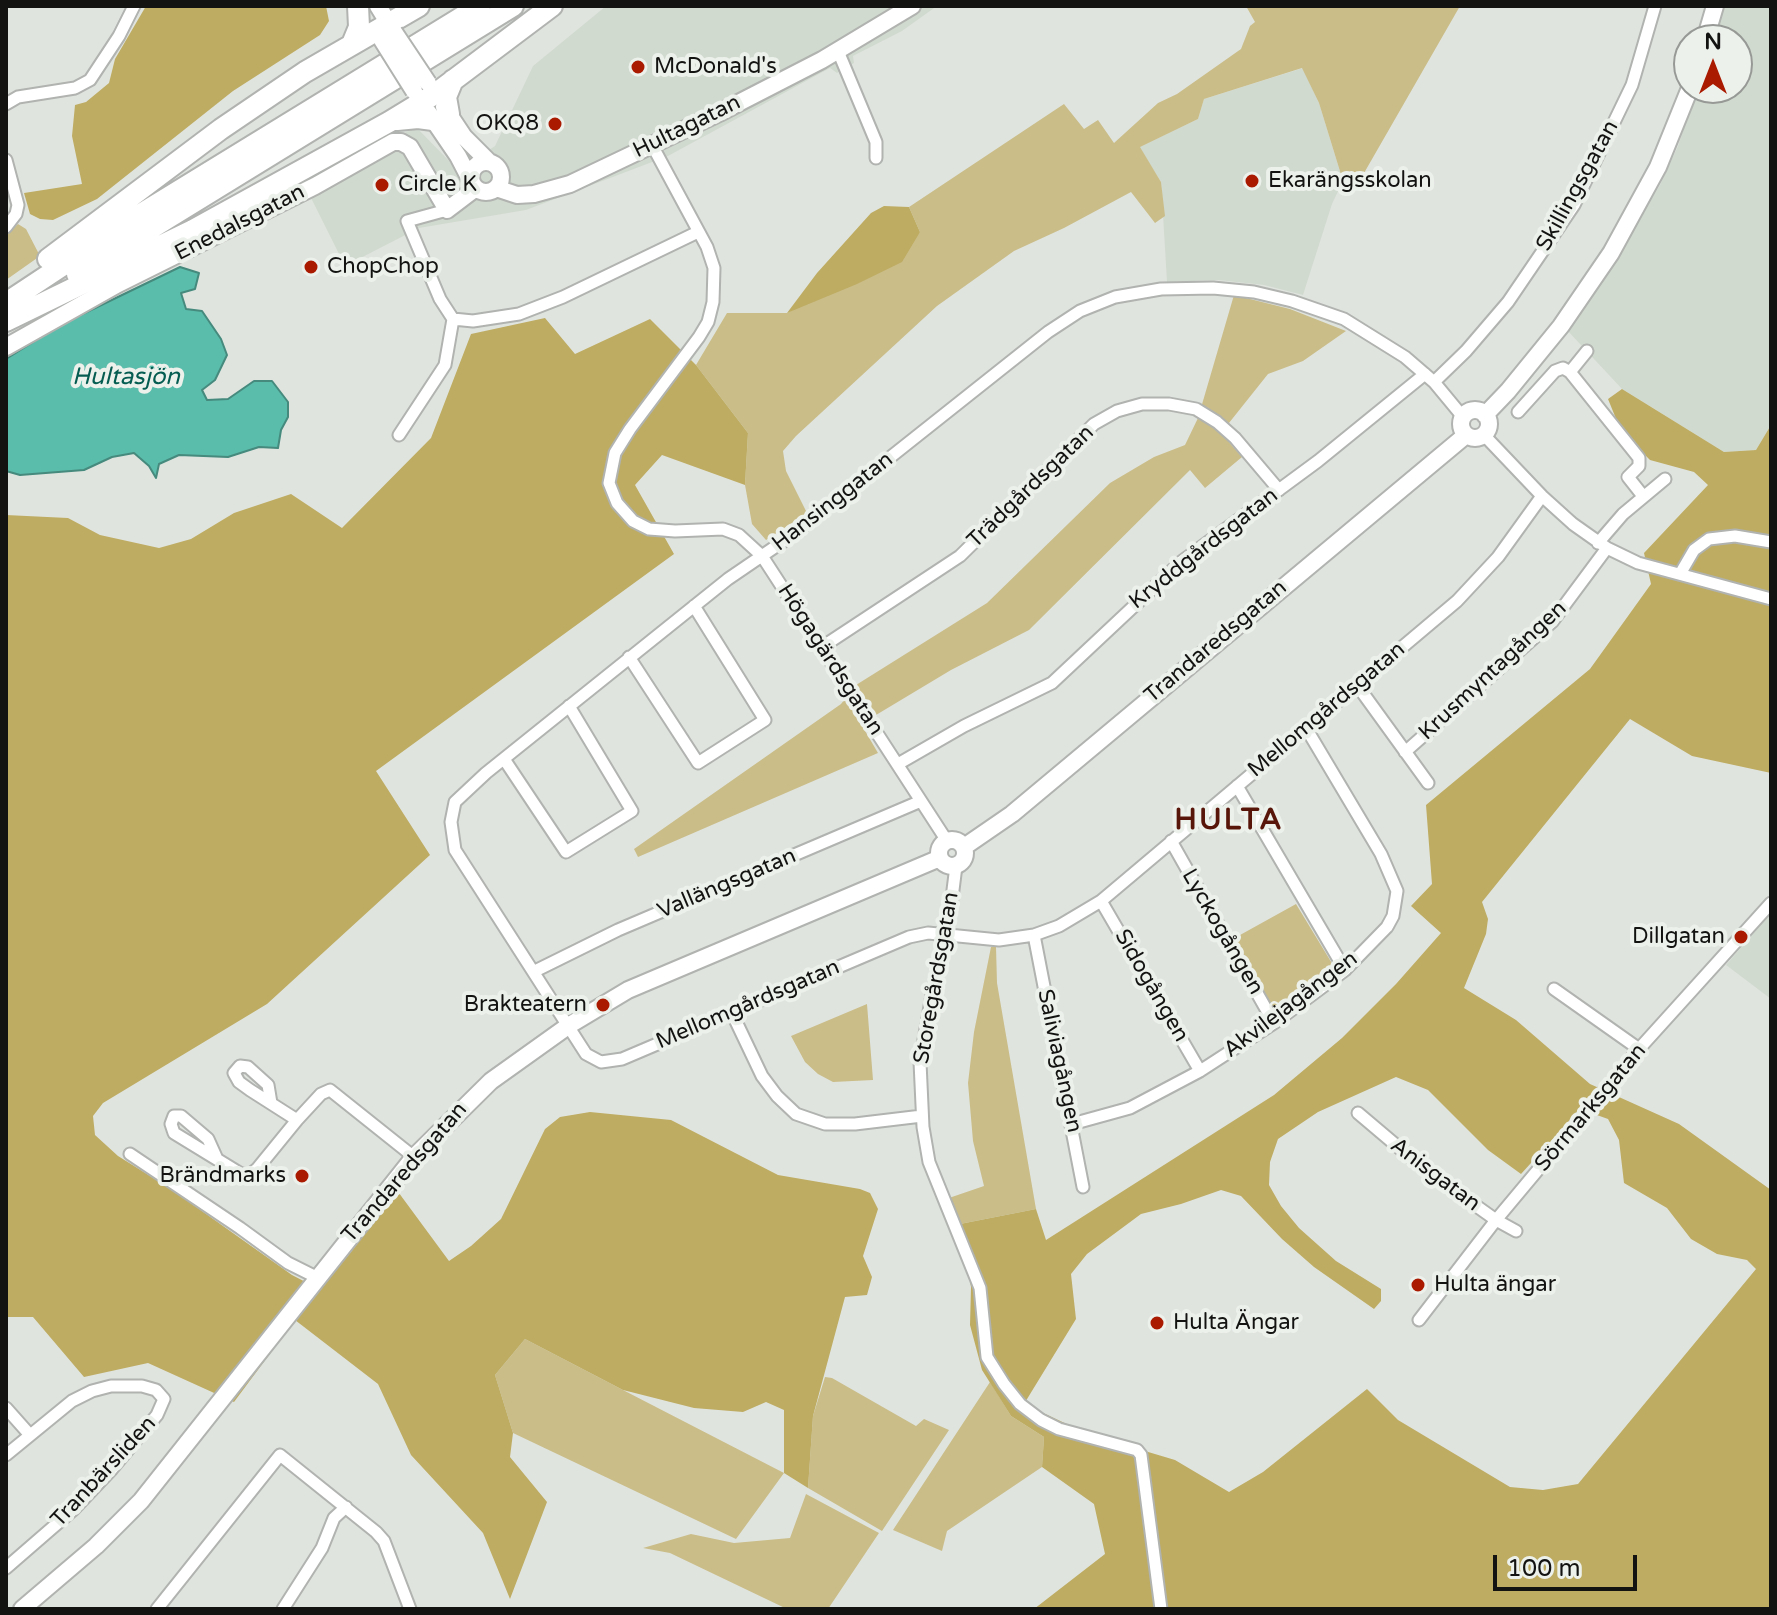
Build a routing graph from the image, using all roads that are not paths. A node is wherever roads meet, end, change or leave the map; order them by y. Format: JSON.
{"nodes":[{"id":1,"x":134,"y":6,"type":"edge"},
{"id":2,"x":360,"y":6,"type":"edge"},
{"id":3,"x":419,"y":6,"type":"edge"},
{"id":4,"x":480,"y":6,"type":"edge"},
{"id":5,"x":513,"y":6,"type":"edge"},
{"id":6,"x":552,"y":6,"type":"edge"},
{"id":7,"x":912,"y":6,"type":"edge"},
{"id":8,"x":1655,"y":6,"type":"edge"},
{"id":9,"x":384,"y":26,"type":"edge"},
{"id":10,"x":352,"y":44,"type":"junction"},
{"id":11,"x":838,"y":51,"type":"junction"},
{"id":12,"x":453,"y":80,"type":"junction"},
{"id":13,"x":424,"y":92,"type":"junction"},
{"id":14,"x":6,"y":104,"type":"edge"},
{"id":15,"x":1684,"y":104,"type":"edge"},
{"id":16,"x":441,"y":117,"type":"junction"},
{"id":17,"x":389,"y":122,"type":"junction"},
{"id":18,"x":652,"y":145,"type":"junction"},
{"id":19,"x":876,"y":158,"type":"dead end"},
{"id":20,"x":6,"y":160,"type":"edge"},
{"id":21,"x":488,"y":161,"type":"junction"},
{"id":22,"x":474,"y":185,"type":"junction"},
{"id":23,"x":496,"y":188,"type":"junction"},
{"id":24,"x":447,"y":210,"type":"junction"},
{"id":25,"x":6,"y":227,"type":"edge"},
{"id":26,"x":698,"y":232,"type":"junction"},
{"id":27,"x":6,"y":290,"type":"edge"},
{"id":28,"x":6,"y":303,"type":"edge"},
{"id":29,"x":453,"y":319,"type":"junction"},
{"id":30,"x":6,"y":321,"type":"edge"},
{"id":31,"x":6,"y":347,"type":"edge"},
{"id":32,"x":1587,"y":351,"type":"dead end"},
{"id":33,"x":1570,"y":372,"type":"junction"},
{"id":34,"x":1429,"y":378,"type":"junction"},
{"id":35,"x":1518,"y":412,"type":"dead end"},
{"id":36,"x":1485,"y":415,"type":"junction"},
{"id":37,"x":1463,"y":417,"type":"junction"},
{"id":38,"x":399,"y":435,"type":"dead end"},
{"id":39,"x":1466,"y":435,"type":"junction"},
{"id":40,"x":1484,"y":435,"type":"junction"},
{"id":41,"x":1665,"y":479,"type":"dead end"},
{"id":42,"x":1279,"y":490,"type":"junction"},
{"id":43,"x":1542,"y":496,"type":"junction"},
{"id":44,"x":1643,"y":496,"type":"junction"},
{"id":45,"x":1771,"y":542,"type":"edge"},
{"id":46,"x":1602,"y":546,"type":"junction"},
{"id":47,"x":762,"y":556,"type":"junction"},
{"id":48,"x":1680,"y":574,"type":"junction"},
{"id":49,"x":1771,"y":599,"type":"edge"},
{"id":50,"x":694,"y":606,"type":"junction"},
{"id":51,"x":822,"y":647,"type":"junction"},
{"id":52,"x":629,"y":657,"type":"junction"},
{"id":53,"x":1357,"y":685,"type":"junction"},
{"id":54,"x":569,"y":706,"type":"junction"},
{"id":55,"x":1306,"y":728,"type":"junction"},
{"id":56,"x":1405,"y":752,"type":"junction"},
{"id":57,"x":504,"y":759,"type":"junction"},
{"id":58,"x":898,"y":764,"type":"junction"},
{"id":59,"x":1428,"y":783,"type":"dead end"},
{"id":60,"x":1237,"y":786,"type":"junction"},
{"id":61,"x":921,"y":801,"type":"junction"},
{"id":62,"x":947,"y":841,"type":"junction"},
{"id":63,"x":1171,"y":841,"type":"junction"},
{"id":64,"x":964,"y":847,"type":"junction"},
{"id":65,"x":948,"y":862,"type":"junction"},
{"id":66,"x":1101,"y":901,"type":"junction"},
{"id":67,"x":1771,"y":903,"type":"edge"},
{"id":68,"x":946,"y":935,"type":"junction"},
{"id":69,"x":1034,"y":935,"type":"junction"},
{"id":70,"x":1345,"y":970,"type":"junction"},
{"id":71,"x":535,"y":971,"type":"junction"},
{"id":72,"x":1554,"y":989,"type":"dead end"},
{"id":73,"x":732,"y":1013,"type":"junction"},
{"id":74,"x":1274,"y":1023,"type":"junction"},
{"id":75,"x":568,"y":1026,"type":"junction"},
{"id":76,"x":1639,"y":1049,"type":"junction"},
{"id":77,"x":1200,"y":1071,"type":"junction"},
{"id":78,"x":271,"y":1103,"type":"dead end"},
{"id":79,"x":1358,"y":1113,"type":"dead end"},
{"id":80,"x":922,"y":1116,"type":"junction"},
{"id":81,"x":297,"y":1120,"type":"junction"},
{"id":82,"x":1072,"y":1124,"type":"junction"},
{"id":83,"x":130,"y":1154,"type":"dead end"},
{"id":84,"x":414,"y":1157,"type":"junction"},
{"id":85,"x":217,"y":1159,"type":"dead end"},
{"id":86,"x":1083,"y":1187,"type":"dead end"},
{"id":87,"x":1496,"y":1220,"type":"junction"},
{"id":88,"x":1516,"y":1231,"type":"dead end"},
{"id":89,"x":316,"y":1277,"type":"junction"},
{"id":90,"x":1419,"y":1320,"type":"dead end"},
{"id":91,"x":6,"y":1408,"type":"edge"},
{"id":92,"x":30,"y":1435,"type":"junction"},
{"id":93,"x":6,"y":1455,"type":"edge"},
{"id":94,"x":346,"y":1507,"type":"junction"},
{"id":95,"x":6,"y":1568,"type":"edge"},
{"id":96,"x":22,"y":1609,"type":"edge"},
{"id":97,"x":157,"y":1609,"type":"edge"},
{"id":98,"x":283,"y":1609,"type":"edge"},
{"id":99,"x":410,"y":1609,"type":"edge"},
{"id":100,"x":1161,"y":1609,"type":"edge"}],
"edges":[{"from":1,"to":14,"type":"street"},
{"from":2,"to":9,"type":"street"},
{"from":2,"to":10,"type":"highway"},
{"from":3,"to":9,"type":"highway"},
{"from":4,"to":28,"type":"highway"},
{"from":5,"to":30,"type":"highway"},
{"from":6,"to":12,"type":"highway"},
{"from":7,"to":11,"type":"street","name":"Hultagatan"},
{"from":8,"to":34,"type":"street","name":"Skillingsgatan"},
{"from":9,"to":10,"type":"highway"},
{"from":9,"to":13,"type":"street","bridge":true},
{"from":10,"to":27,"type":"highway"},
{"from":11,"to":18,"type":"street","name":"Hultagatan"},
{"from":11,"to":19,"type":"street"},
{"from":12,"to":13,"type":"highway"},
{"from":12,"to":16,"type":"highway"},
{"from":13,"to":16,"type":"street"},
{"from":13,"to":17,"type":"highway"},
{"from":15,"to":36,"type":"street"},
{"from":16,"to":17,"type":"highway"},
{"from":16,"to":21,"type":"street"},
{"from":16,"to":22,"type":"street"},
{"from":17,"to":30,"type":"highway"},
{"from":18,"to":23,"type":"street","name":"Hultagatan"},
{"from":18,"to":26,"type":"street","name":"Högagärdsgatan"},
{"from":20,"to":25,"type":"street"},
{"from":21,"to":22,"type":"street"},
{"from":21,"to":23,"type":"street"},
{"from":22,"to":23,"type":"street","name":"Hultagatan"},
{"from":22,"to":24,"type":"street"},
{"from":24,"to":29,"type":"street"},
{"from":24,"to":31,"type":"street","name":"Enedalsgatan"},
{"from":26,"to":29,"type":"street"},
{"from":26,"to":47,"type":"street","name":"Högagärdsgatan"},
{"from":29,"to":38,"type":"street"},
{"from":32,"to":33,"type":"street"},
{"from":33,"to":35,"type":"street"},
{"from":33,"to":44,"type":"street"},
{"from":34,"to":37,"type":"street","name":"Hansinggatan"},
{"from":34,"to":42,"type":"street","name":"Kryddgårdsgatan"},
{"from":34,"to":47,"type":"street","name":"Hansinggatan"},
{"from":36,"to":37,"type":"street"},
{"from":36,"to":40,"type":"street"},
{"from":37,"to":39,"type":"street"},
{"from":39,"to":40,"type":"street"},
{"from":39,"to":64,"type":"street","name":"Trandaredsgatan"},
{"from":40,"to":43,"type":"street"},
{"from":41,"to":44,"type":"street","name":"Krusmyntagången"},
{"from":42,"to":51,"type":"street","name":"Trädgårdsgatan"},
{"from":42,"to":58,"type":"street","name":"Kryddgårdsgatan"},
{"from":43,"to":46,"type":"street"},
{"from":43,"to":53,"type":"street","name":"Mellomgårdsgatan"},
{"from":44,"to":46,"type":"street","name":"Krusmyntagången"},
{"from":45,"to":48,"type":"street"},
{"from":46,"to":48,"type":"street"},
{"from":46,"to":56,"type":"street","name":"Krusmyntagången"},
{"from":47,"to":50,"type":"street","name":"Hansinggatan"},
{"from":47,"to":51,"type":"street","name":"Högagärdsgatan"},
{"from":48,"to":49,"type":"street"},
{"from":50,"to":52,"type":"street","name":"Hansinggatan"},
{"from":50,"to":52,"type":"street"},
{"from":51,"to":58,"type":"street","name":"Högagärdsgatan"},
{"from":52,"to":54,"type":"street","name":"Hansinggatan"},
{"from":53,"to":55,"type":"street","name":"Mellomgårdsgatan"},
{"from":53,"to":56,"type":"street"},
{"from":54,"to":57,"type":"street","name":"Hansinggatan"},
{"from":54,"to":57,"type":"street"},
{"from":55,"to":60,"type":"street","name":"Mellomgårdsgatan"},
{"from":55,"to":70,"type":"street","name":"Akvilejagången"},
{"from":56,"to":59,"type":"street"},
{"from":57,"to":71,"type":"street","name":"Hansinggatan"},
{"from":58,"to":61,"type":"street","name":"Högagärdsgatan"},
{"from":60,"to":63,"type":"street","name":"Mellomgårdsgatan"},
{"from":60,"to":70,"type":"street"},
{"from":61,"to":62,"type":"street","name":"Högagärdsgatan"},
{"from":61,"to":71,"type":"street","name":"Vallängsgatan"},
{"from":62,"to":64,"type":"street"},
{"from":62,"to":65,"type":"street"},
{"from":63,"to":66,"type":"street","name":"Mellomgårdsgatan"},
{"from":63,"to":74,"type":"street","name":"Lyckogången"},
{"from":64,"to":65,"type":"street"},
{"from":65,"to":68,"type":"street","name":"Storegårdsgatan"},
{"from":65,"to":75,"type":"street","name":"Trandaredsgatan"},
{"from":66,"to":69,"type":"street","name":"Mellomgårdsgatan"},
{"from":66,"to":77,"type":"street","name":"Sidogången"},
{"from":67,"to":76,"type":"street","name":"Sörmarksgatan"},
{"from":68,"to":69,"type":"street","name":"Mellomgårdsgatan"},
{"from":68,"to":73,"type":"street","name":"Mellomgårdsgatan"},
{"from":68,"to":80,"type":"street","name":"Storegårdsgatan"},
{"from":69,"to":82,"type":"street","name":"Saliviagången"},
{"from":70,"to":74,"type":"street","name":"Akvilejagången"},
{"from":71,"to":75,"type":"street","name":"Hansinggatan"},
{"from":72,"to":76,"type":"street"},
{"from":73,"to":75,"type":"street","name":"Mellomgårdsgatan"},
{"from":73,"to":80,"type":"street"},
{"from":74,"to":77,"type":"street","name":"Akvilejagången"},
{"from":75,"to":84,"type":"street","name":"Trandaredsgatan"},
{"from":76,"to":87,"type":"street","name":"Sörmarksgatan"},
{"from":77,"to":82,"type":"street","name":"Akvilejagången"},
{"from":78,"to":81,"type":"street"},
{"from":79,"to":87,"type":"street","name":"Anisgatan"},
{"from":80,"to":100,"type":"street","name":"Storegårdsgatan"},
{"from":81,"to":84,"type":"street"},
{"from":81,"to":85,"type":"street"},
{"from":82,"to":86,"type":"street","name":"Saliviagången"},
{"from":83,"to":89,"type":"street"},
{"from":84,"to":89,"type":"street","name":"Trandaredsgatan"},
{"from":87,"to":88,"type":"street","name":"Anisgatan"},
{"from":87,"to":90,"type":"street","name":"Sörmarksgatan"},
{"from":89,"to":96,"type":"street","name":"Trandaredsgatan"},
{"from":91,"to":92,"type":"street"},
{"from":92,"to":93,"type":"street","name":"Tranbärsliden"},
{"from":92,"to":95,"type":"street","name":"Tranbärsliden"},
{"from":94,"to":97,"type":"street"},
{"from":94,"to":98,"type":"street"},
{"from":94,"to":99,"type":"street"}]}
